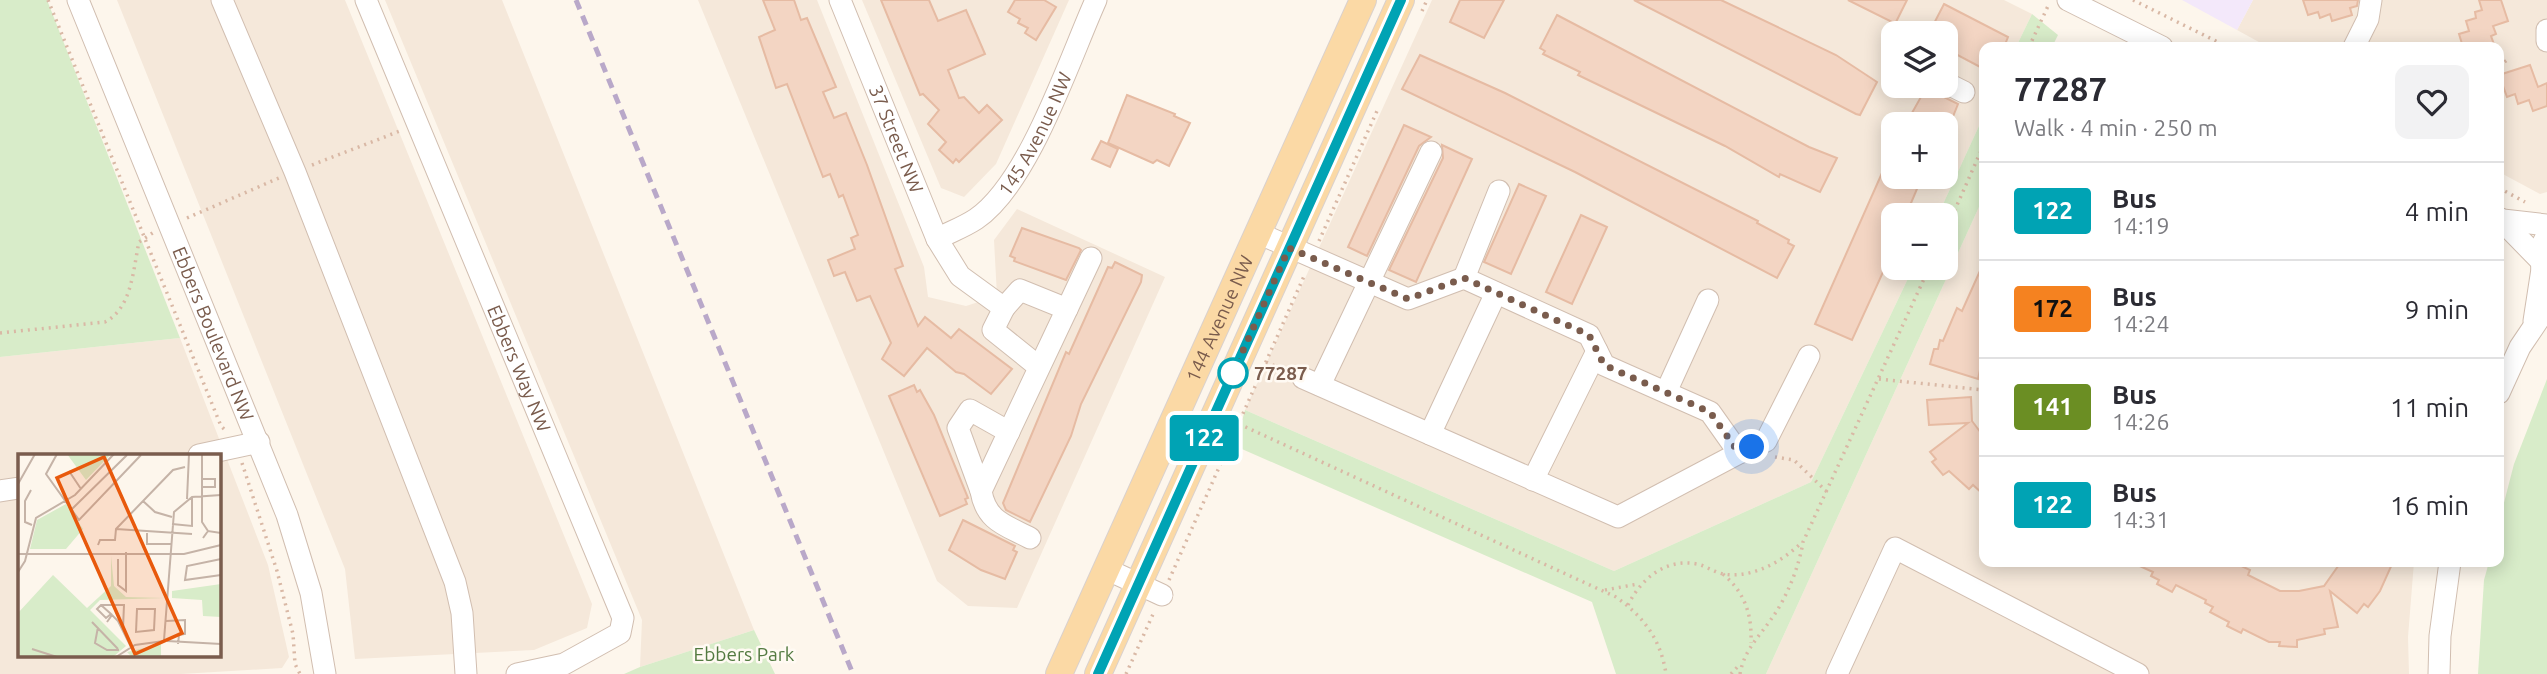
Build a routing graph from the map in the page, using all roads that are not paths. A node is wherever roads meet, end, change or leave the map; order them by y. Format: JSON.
{"nodes":[{"id":1,"x":78,"y":0,"type":"edge"},
{"id":2,"x":222,"y":0,"type":"edge"},
{"id":3,"x":366,"y":0,"type":"edge"},
{"id":4,"x":840,"y":0,"type":"edge"},
{"id":5,"x":1096,"y":0,"type":"edge"},
{"id":6,"x":1363,"y":0,"type":"edge"},
{"id":7,"x":2371,"y":0,"type":"edge"},
{"id":8,"x":2058,"y":3,"type":"edge"},
{"id":9,"x":1411,"y":6,"type":"edge"},
{"id":10,"x":2547,"y":30,"type":"edge"},
{"id":11,"x":2547,"y":41,"type":"edge"},
{"id":12,"x":2150,"y":42,"type":"edge"},
{"id":13,"x":2356,"y":42,"type":"edge"},
{"id":14,"x":1431,"y":152,"type":"dead end"},
{"id":15,"x":1499,"y":191,"type":"dead end"},
{"id":16,"x":2504,"y":219,"type":"edge"},
{"id":17,"x":2504,"y":222,"type":"edge"},
{"id":18,"x":2547,"y":225,"type":"edge"},
{"id":19,"x":1258,"y":233,"type":"junction"},
{"id":20,"x":2547,"y":236,"type":"edge"},
{"id":21,"x":937,"y":239,"type":"junction"},
{"id":22,"x":1301,"y":253,"type":"junction"},
{"id":23,"x":1091,"y":258,"type":"dead end"},
{"id":24,"x":2543,"y":268,"type":"edge"},
{"id":25,"x":1464,"y":278,"type":"junction"},
{"id":26,"x":1370,"y":283,"type":"junction"},
{"id":27,"x":1496,"y":293,"type":"junction"},
{"id":28,"x":1708,"y":300,"type":"dead end"},
{"id":29,"x":2547,"y":307,"type":"edge"},
{"id":30,"x":1004,"y":308,"type":"junction"},
{"id":31,"x":1066,"y":309,"type":"junction"},
{"id":32,"x":2533,"y":326,"type":"junction"},
{"id":33,"x":1597,"y":351,"type":"junction"},
{"id":34,"x":1809,"y":356,"type":"dead end"},
{"id":35,"x":1038,"y":367,"type":"junction"},
{"id":36,"x":2504,"y":382,"type":"edge"},
{"id":37,"x":1666,"y":392,"type":"junction"},
{"id":38,"x":1009,"y":432,"type":"junction"},
{"id":39,"x":1430,"y":434,"type":"junction"},
{"id":40,"x":259,"y":442,"type":"junction"},
{"id":41,"x":1739,"y":453,"type":"junction"},
{"id":42,"x":204,"y":454,"type":"edge"},
{"id":43,"x":1533,"y":480,"type":"junction"},
{"id":44,"x":18,"y":488,"type":"edge"},
{"id":45,"x":0,"y":491,"type":"edge"},
{"id":46,"x":981,"y":491,"type":"junction"},
{"id":47,"x":1030,"y":538,"type":"dead end"},
{"id":48,"x":2448,"y":567,"type":"edge"},
{"id":49,"x":1106,"y":569,"type":"junction"},
{"id":50,"x":1138,"y":584,"type":"junction"},
{"id":51,"x":1162,"y":595,"type":"road end"},
{"id":52,"x":325,"y":674,"type":"edge"},
{"id":53,"x":466,"y":674,"type":"edge"},
{"id":54,"x":517,"y":674,"type":"edge"},
{"id":55,"x":1059,"y":674,"type":"edge"},
{"id":56,"x":1098,"y":674,"type":"edge"},
{"id":57,"x":1837,"y":674,"type":"edge"},
{"id":58,"x":2138,"y":674,"type":"edge"},
{"id":59,"x":2440,"y":674,"type":"edge"}],
"edges":[{"from":1,"to":40,"type":"street","name":"Ebbers Boulevard NW"},
{"from":2,"to":53,"type":"street"},
{"from":3,"to":54,"type":"street","name":"Ebbers Way NW"},
{"from":4,"to":21,"type":"street","name":"37 Street NW"},
{"from":5,"to":21,"type":"street","name":"145 Avenue NW"},
{"from":6,"to":19,"type":"main road","name":"144 Avenue NW"},
{"from":7,"to":13,"type":"street"},
{"from":8,"to":12,"type":"street"},
{"from":9,"to":22,"type":"main road","name":"144 Avenue NW"},
{"from":10,"to":11,"type":"street"},
{"from":14,"to":26,"type":"street"},
{"from":15,"to":25,"type":"street"},
{"from":16,"to":18,"type":"street"},
{"from":17,"to":24,"type":"street"},
{"from":19,"to":22,"type":"street"},
{"from":19,"to":49,"type":"main road","name":"144 Avenue NW"},
{"from":20,"to":24,"type":"street"},
{"from":21,"to":30,"type":"street","name":"37 Street NW"},
{"from":22,"to":26,"type":"street"},
{"from":22,"to":50,"type":"main road","name":"144 Avenue NW"},
{"from":23,"to":31,"type":"street"},
{"from":24,"to":32,"type":"street"},
{"from":25,"to":26,"type":"street"},
{"from":25,"to":27,"type":"street"},
{"from":26,"to":39,"type":"street"},
{"from":27,"to":33,"type":"street"},
{"from":27,"to":39,"type":"street"},
{"from":28,"to":37,"type":"street"},
{"from":29,"to":32,"type":"street"},
{"from":30,"to":31,"type":"street"},
{"from":30,"to":35,"type":"street"},
{"from":31,"to":35,"type":"street"},
{"from":32,"to":36,"type":"street"},
{"from":33,"to":37,"type":"street"},
{"from":33,"to":43,"type":"street"},
{"from":34,"to":41,"type":"street"},
{"from":35,"to":38,"type":"street"},
{"from":37,"to":41,"type":"street"},
{"from":38,"to":46,"type":"street"},
{"from":38,"to":46,"type":"street"},
{"from":39,"to":43,"type":"street"},
{"from":40,"to":42,"type":"street"},
{"from":40,"to":52,"type":"street","name":"Ebbers Boulevard NW"},
{"from":41,"to":43,"type":"street"},
{"from":44,"to":45,"type":"street"},
{"from":46,"to":47,"type":"street"},
{"from":48,"to":59,"type":"street"},
{"from":49,"to":50,"type":"street"},
{"from":49,"to":55,"type":"main road","name":"144 Avenue NW"},
{"from":50,"to":51,"type":"street"},
{"from":50,"to":56,"type":"main road","name":"144 Avenue NW"},
{"from":57,"to":58,"type":"street"}]}
